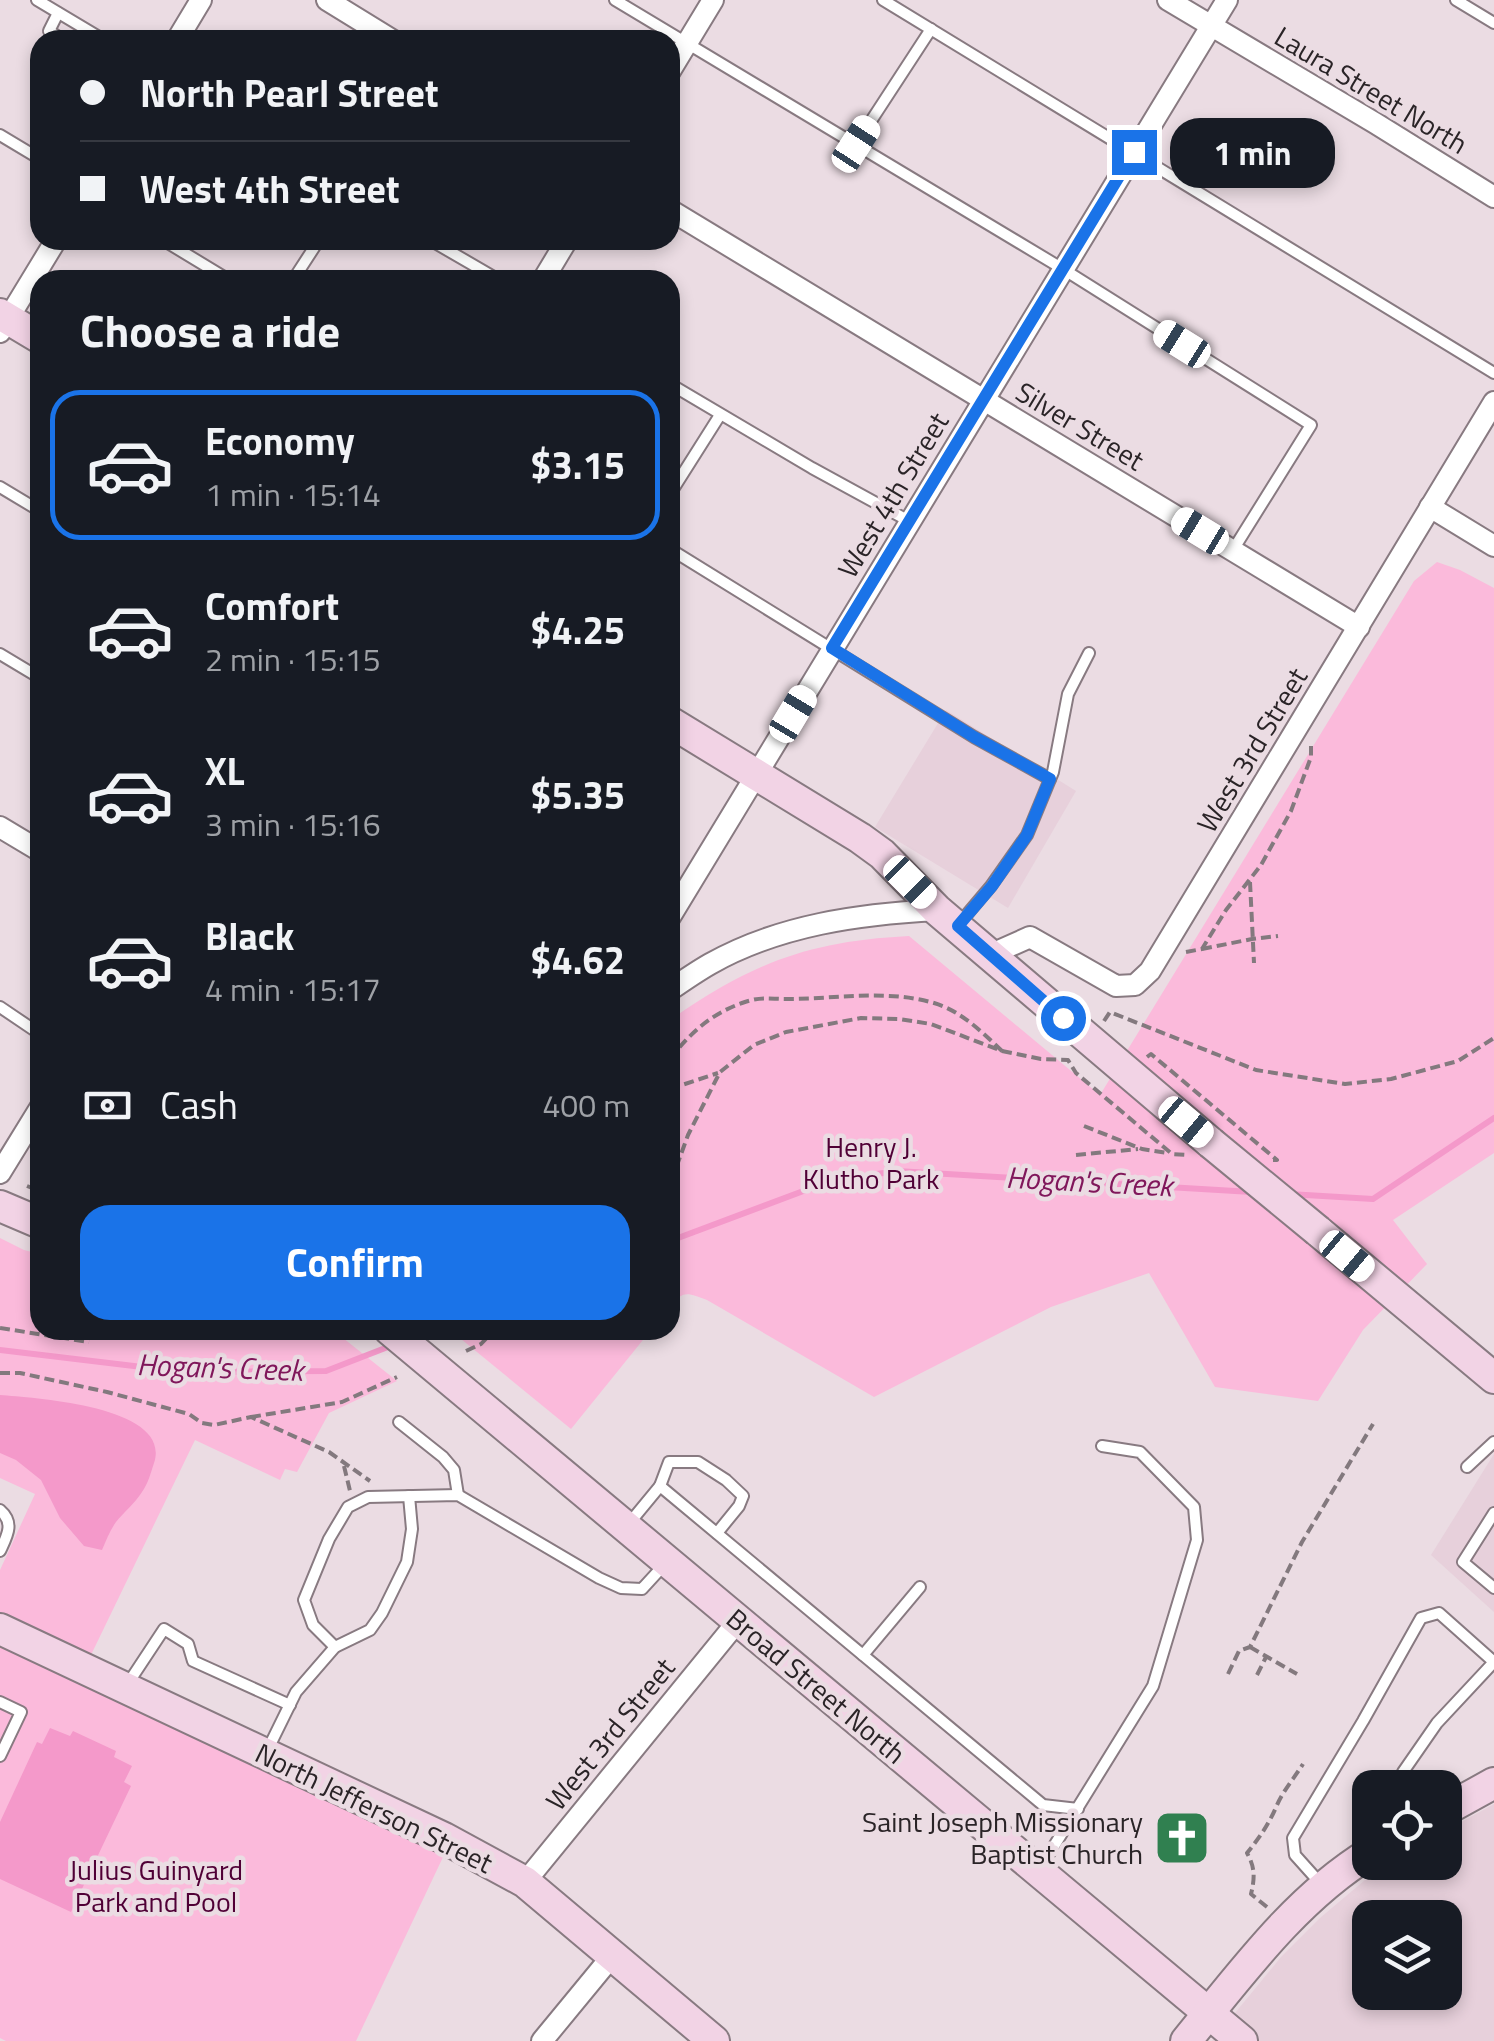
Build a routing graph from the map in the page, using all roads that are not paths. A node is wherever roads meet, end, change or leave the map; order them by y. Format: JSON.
{"nodes":[{"id":1,"x":37,"y":0,"type":"edge"},
{"id":2,"x":202,"y":0,"type":"edge"},
{"id":3,"x":327,"y":0,"type":"edge"},
{"id":4,"x":615,"y":0,"type":"edge"},
{"id":5,"x":714,"y":0,"type":"edge"},
{"id":6,"x":883,"y":0,"type":"edge"},
{"id":7,"x":1168,"y":0,"type":"edge"},
{"id":8,"x":1226,"y":0,"type":"edge"},
{"id":9,"x":1456,"y":0,"type":"edge"},
{"id":10,"x":1482,"y":0,"type":"edge"},
{"id":11,"x":58,"y":12,"type":"junction"},
{"id":12,"x":1475,"y":12,"type":"junction"},
{"id":13,"x":1494,"y":23,"type":"edge"},
{"id":14,"x":1210,"y":26,"type":"junction"},
{"id":15,"x":931,"y":29,"type":"junction"},
{"id":16,"x":50,"y":30,"type":"edge"},
{"id":17,"x":88,"y":30,"type":"edge"},
{"id":18,"x":184,"y":30,"type":"edge"},
{"id":19,"x":376,"y":30,"type":"edge"},
{"id":20,"x":663,"y":30,"type":"edge"},
{"id":21,"x":680,"y":40,"type":"edge"},
{"id":22,"x":686,"y":44,"type":"junction"},
{"id":23,"x":680,"y":54,"type":"edge"},
{"id":24,"x":0,"y":135,"type":"edge"},
{"id":25,"x":856,"y":144,"type":"junction"},
{"id":26,"x":1134,"y":152,"type":"junction"},
{"id":27,"x":30,"y":153,"type":"edge"},
{"id":28,"x":1494,"y":198,"type":"edge"},
{"id":29,"x":680,"y":216,"type":"edge"},
{"id":30,"x":180,"y":250,"type":"edge"},
{"id":31,"x":447,"y":250,"type":"edge"},
{"id":32,"x":1063,"y":269,"type":"junction"},
{"id":33,"x":212,"y":270,"type":"edge"},
{"id":34,"x":481,"y":270,"type":"edge"},
{"id":35,"x":30,"y":280,"type":"edge"},
{"id":36,"x":3,"y":321,"type":"edge"},
{"id":37,"x":30,"y":333,"type":"edge"},
{"id":38,"x":1494,"y":373,"type":"edge"},
{"id":39,"x":680,"y":390,"type":"edge"},
{"id":40,"x":983,"y":399,"type":"junction"},
{"id":41,"x":1494,"y":402,"type":"edge"},
{"id":42,"x":720,"y":415,"type":"junction"},
{"id":43,"x":680,"y":478,"type":"edge"},
{"id":44,"x":0,"y":487,"type":"edge"},
{"id":45,"x":30,"y":506,"type":"edge"},
{"id":46,"x":1430,"y":508,"type":"junction"},
{"id":47,"x":910,"y":520,"type":"junction"},
{"id":48,"x":1494,"y":546,"type":"edge"},
{"id":49,"x":1233,"y":550,"type":"junction"},
{"id":50,"x":680,"y":555,"type":"edge"},
{"id":51,"x":1359,"y":627,"type":"junction"},
{"id":52,"x":832,"y":648,"type":"junction"},
{"id":53,"x":0,"y":654,"type":"edge"},
{"id":54,"x":1089,"y":654,"type":"dead end"},
{"id":55,"x":30,"y":672,"type":"edge"},
{"id":56,"x":680,"y":728,"type":"edge"},
{"id":57,"x":757,"y":775,"type":"junction"},
{"id":58,"x":1050,"y":779,"type":"junction"},
{"id":59,"x":0,"y":827,"type":"edge"},
{"id":60,"x":30,"y":845,"type":"edge"},
{"id":61,"x":680,"y":901,"type":"edge"},
{"id":62,"x":947,"y":918,"type":"junction"},
{"id":63,"x":992,"y":954,"type":"junction"},
{"id":64,"x":680,"y":984,"type":"edge"},
{"id":65,"x":0,"y":1007,"type":"edge"},
{"id":66,"x":30,"y":1027,"type":"edge"},
{"id":67,"x":30,"y":1124,"type":"edge"},
{"id":68,"x":0,"y":1173,"type":"edge"},
{"id":69,"x":0,"y":1206,"type":"edge"},
{"id":70,"x":30,"y":1219,"type":"edge"},
{"id":71,"x":402,"y":1340,"type":"edge"},
{"id":72,"x":1494,"y":1378,"type":"edge"},
{"id":73,"x":399,"y":1422,"type":"dead end"},
{"id":74,"x":1494,"y":1442,"type":"edge"},
{"id":75,"x":1102,"y":1446,"type":"dead end"},
{"id":76,"x":1467,"y":1467,"type":"dead end"},
{"id":77,"x":660,"y":1486,"type":"junction"},
{"id":78,"x":409,"y":1496,"type":"junction"},
{"id":79,"x":458,"y":1496,"type":"junction"},
{"id":80,"x":0,"y":1510,"type":"edge"},
{"id":81,"x":1494,"y":1513,"type":"edge"},
{"id":82,"x":626,"y":1527,"type":"junction"},
{"id":83,"x":716,"y":1534,"type":"junction"},
{"id":84,"x":0,"y":1551,"type":"edge"},
{"id":85,"x":668,"y":1562,"type":"junction"},
{"id":86,"x":920,"y":1586,"type":"dead end"},
{"id":87,"x":1494,"y":1588,"type":"edge"},
{"id":88,"x":738,"y":1621,"type":"junction"},
{"id":89,"x":0,"y":1629,"type":"edge"},
{"id":90,"x":335,"y":1647,"type":"junction"},
{"id":91,"x":863,"y":1655,"type":"junction"},
{"id":92,"x":1494,"y":1662,"type":"edge"},
{"id":93,"x":126,"y":1689,"type":"junction"},
{"id":94,"x":0,"y":1702,"type":"edge"},
{"id":95,"x":290,"y":1705,"type":"junction"},
{"id":96,"x":265,"y":1754,"type":"junction"},
{"id":97,"x":0,"y":1756,"type":"edge"},
{"id":98,"x":1404,"y":1770,"type":"edge"},
{"id":99,"x":1494,"y":1784,"type":"edge"},
{"id":100,"x":1462,"y":1801,"type":"edge"},
{"id":101,"x":1078,"y":1808,"type":"junction"},
{"id":102,"x":1352,"y":1867,"type":"edge"},
{"id":103,"x":1038,"y":1872,"type":"junction"},
{"id":104,"x":525,"y":1882,"type":"junction"},
{"id":105,"x":1324,"y":1888,"type":"junction"},
{"id":106,"x":612,"y":1956,"type":"junction"},
{"id":107,"x":1208,"y":2014,"type":"junction"},
{"id":108,"x":542,"y":2041,"type":"edge"},
{"id":109,"x":714,"y":2041,"type":"edge"},
{"id":110,"x":1186,"y":2041,"type":"edge"},
{"id":111,"x":1242,"y":2041,"type":"edge"}],
"edges":[{"from":1,"to":11,"type":"lane"},
{"from":2,"to":18,"type":"street"},
{"from":3,"to":19,"type":"street"},
{"from":4,"to":20,"type":"lane"},
{"from":5,"to":22,"type":"street"},
{"from":6,"to":15,"type":"lane"},
{"from":7,"to":14,"type":"street","name":"Laura Street North"},
{"from":8,"to":14,"type":"street","name":"West 4th Street"},
{"from":9,"to":12,"type":"lane"},
{"from":10,"to":12,"type":"lane"},
{"from":11,"to":16,"type":"lane"},
{"from":11,"to":17,"type":"lane"},
{"from":12,"to":13,"type":"lane"},
{"from":14,"to":26,"type":"street","name":"West 4th Street"},
{"from":14,"to":28,"type":"street","name":"Laura Street North"},
{"from":15,"to":25,"type":"lane"},
{"from":15,"to":26,"type":"lane"},
{"from":21,"to":22,"type":"lane"},
{"from":22,"to":23,"type":"street"},
{"from":22,"to":25,"type":"lane"},
{"from":24,"to":27,"type":"lane"},
{"from":25,"to":32,"type":"lane"},
{"from":26,"to":32,"type":"street","name":"West 4th Street"},
{"from":26,"to":38,"type":"lane"},
{"from":29,"to":40,"type":"street","name":"Silver Street"},
{"from":30,"to":33,"type":"lane"},
{"from":31,"to":34,"type":"lane"},
{"from":32,"to":40,"type":"street","name":"West 4th Street"},
{"from":32,"to":49,"type":"lane"},
{"from":35,"to":36,"type":"street"},
{"from":36,"to":37,"type":"street"},
{"from":39,"to":42,"type":"lane"},
{"from":40,"to":47,"type":"street","name":"West 4th Street"},
{"from":40,"to":49,"type":"street","name":"Silver Street"},
{"from":41,"to":46,"type":"street","name":"West 3rd Street"},
{"from":42,"to":43,"type":"lane"},
{"from":42,"to":47,"type":"lane"},
{"from":44,"to":45,"type":"lane"},
{"from":46,"to":48,"type":"street"},
{"from":46,"to":51,"type":"street","name":"West 3rd Street"},
{"from":47,"to":52,"type":"street","name":"West 4th Street"},
{"from":49,"to":51,"type":"street","name":"Silver Street"},
{"from":50,"to":52,"type":"lane"},
{"from":51,"to":63,"type":"street","name":"West 3rd Street"},
{"from":52,"to":57,"type":"street","name":"West 4th Street"},
{"from":52,"to":58,"type":"lane"},
{"from":53,"to":55,"type":"lane"},
{"from":54,"to":58,"type":"lane"},
{"from":56,"to":57,"type":"street"},
{"from":57,"to":61,"type":"street","name":"West 4th Street"},
{"from":57,"to":62,"type":"street"},
{"from":58,"to":62,"type":"lane"},
{"from":59,"to":60,"type":"street"},
{"from":62,"to":63,"type":"street"},
{"from":62,"to":64,"type":"street"},
{"from":63,"to":72,"type":"street","bridge":true},
{"from":65,"to":66,"type":"lane"},
{"from":67,"to":68,"type":"street"},
{"from":69,"to":70,"type":"street"},
{"from":71,"to":82,"type":"street","name":"Broad Street North"},
{"from":73,"to":79,"type":"lane"},
{"from":74,"to":76,"type":"lane"},
{"from":75,"to":101,"type":"lane"},
{"from":77,"to":82,"type":"lane"},
{"from":77,"to":83,"type":"lane"},
{"from":77,"to":83,"type":"lane"},
{"from":78,"to":79,"type":"lane"},
{"from":78,"to":90,"type":"lane"},
{"from":78,"to":90,"type":"lane"},
{"from":79,"to":85,"type":"lane"},
{"from":80,"to":84,"type":"lane"},
{"from":81,"to":87,"type":"lane"},
{"from":82,"to":85,"type":"street","name":"Broad Street North"},
{"from":83,"to":91,"type":"lane"},
{"from":85,"to":88,"type":"street","name":"Broad Street North"},
{"from":86,"to":91,"type":"lane"},
{"from":88,"to":103,"type":"street","name":"Broad Street North"},
{"from":88,"to":104,"type":"street","name":"West 3rd Street"},
{"from":89,"to":93,"type":"street","name":"North Jefferson Street"},
{"from":90,"to":95,"type":"lane"},
{"from":91,"to":101,"type":"lane"},
{"from":92,"to":98,"type":"lane"},
{"from":92,"to":105,"type":"lane"},
{"from":93,"to":95,"type":"lane"},
{"from":93,"to":96,"type":"street","name":"North Jefferson Street"},
{"from":94,"to":97,"type":"lane"},
{"from":95,"to":96,"type":"lane"},
{"from":96,"to":104,"type":"street","name":"North Jefferson Street"},
{"from":99,"to":100,"type":"street"},
{"from":101,"to":103,"type":"lane"},
{"from":102,"to":105,"type":"street"},
{"from":103,"to":107,"type":"street","name":"Broad Street North"},
{"from":104,"to":106,"type":"street","name":"North Jefferson Street"},
{"from":105,"to":107,"type":"street"},
{"from":106,"to":108,"type":"street"},
{"from":106,"to":109,"type":"street","name":"North Jefferson Street"},
{"from":107,"to":110,"type":"street"},
{"from":107,"to":111,"type":"street","name":"Broad Street North"}]}
